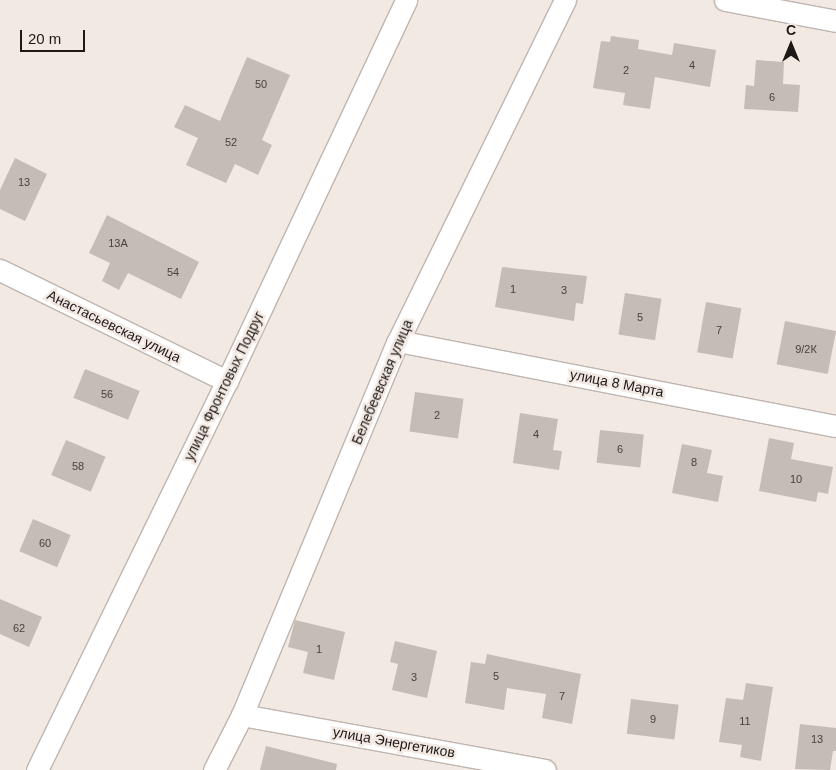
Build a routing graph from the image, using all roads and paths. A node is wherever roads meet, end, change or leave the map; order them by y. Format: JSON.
{"nodes":[{"id":1,"x":406,"y":0,"type":"edge"},
{"id":2,"x":565,"y":0,"type":"edge"},
{"id":3,"x":725,"y":0,"type":"edge"},
{"id":4,"x":836,"y":21,"type":"edge"},
{"id":5,"x":0,"y":270,"type":"edge"},
{"id":6,"x":398,"y":341,"type":"junction"},
{"id":7,"x":227,"y":381,"type":"junction"},
{"id":8,"x":836,"y":426,"type":"edge"},
{"id":9,"x":242,"y":715,"type":"junction"},
{"id":10,"x":37,"y":770,"type":"edge"},
{"id":11,"x":214,"y":770,"type":"edge"},
{"id":12,"x":545,"y":770,"type":"edge"}],
"edges":[{"from":1,"to":7,"type":"street","name":"улица Фронтовых Подруг"},
{"from":2,"to":6,"type":"street","name":"Белебеевская улица"},
{"from":3,"to":4,"type":"street"},
{"from":5,"to":7,"type":"street","name":"Анастасьевская улица"},
{"from":6,"to":8,"type":"street","name":"улица 8 Марта"},
{"from":6,"to":9,"type":"street","name":"Белебеевская улица"},
{"from":7,"to":10,"type":"street","name":"улица Фронтовых Подруг"},
{"from":9,"to":11,"type":"street","name":"Белебеевская улица"},
{"from":9,"to":12,"type":"street","name":"улица Энергетиков"}]}
